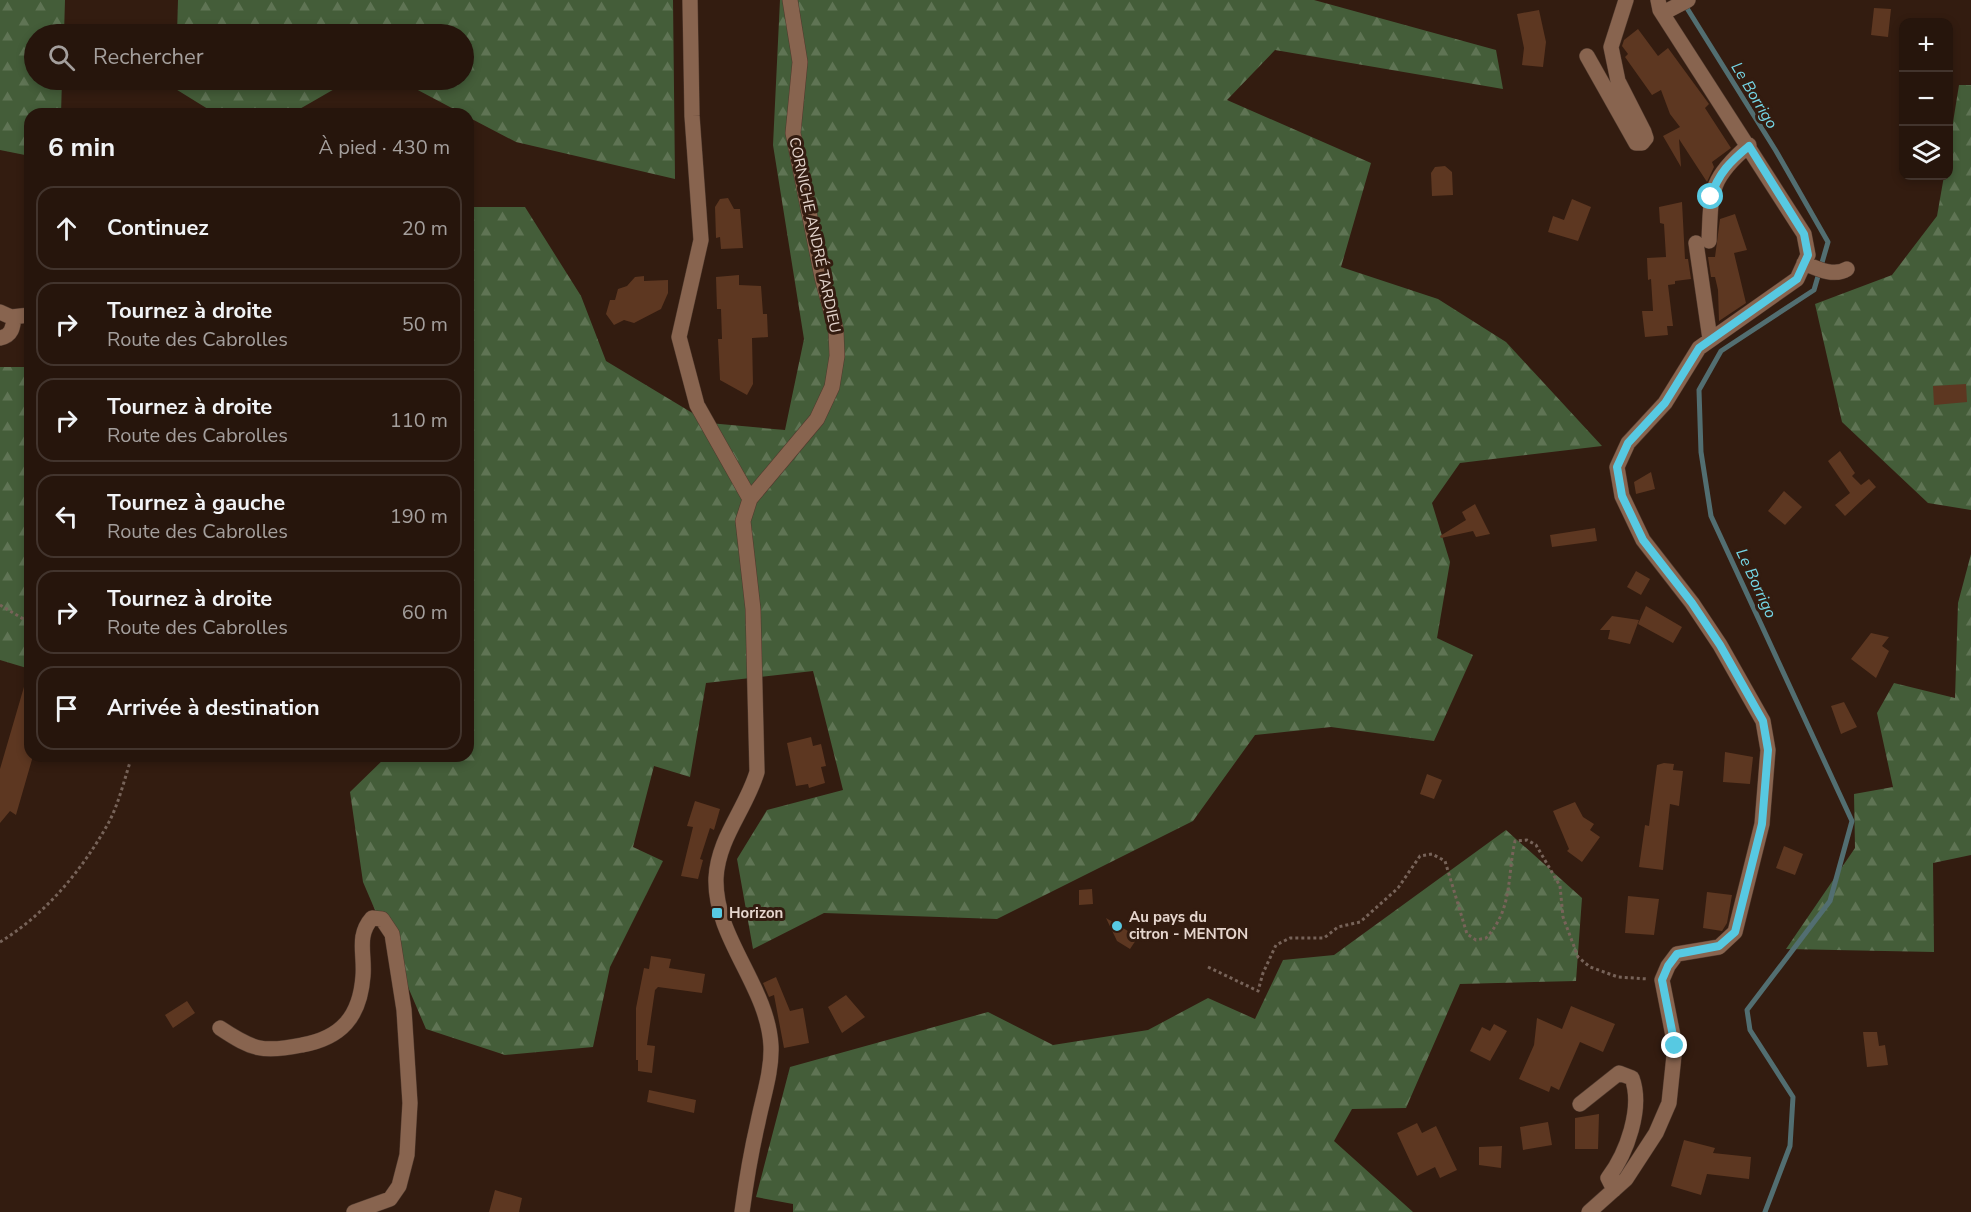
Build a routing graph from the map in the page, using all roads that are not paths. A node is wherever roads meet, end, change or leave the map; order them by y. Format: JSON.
{"nodes":[{"id":1,"x":690,"y":0,"type":"edge"},
{"id":2,"x":790,"y":0,"type":"edge"},
{"id":3,"x":1626,"y":0,"type":"edge"},
{"id":4,"x":1688,"y":0,"type":"edge"},
{"id":5,"x":1663,"y":7,"type":"edge"},
{"id":6,"x":1587,"y":56,"type":"dead end"},
{"id":7,"x":1749,"y":146,"type":"junction"},
{"id":8,"x":1809,"y":265,"type":"junction"},
{"id":9,"x":1840,"y":271,"type":"dead end"},
{"id":10,"x":7,"y":314,"type":"edge"},
{"id":11,"x":24,"y":315,"type":"edge"},
{"id":12,"x":0,"y":338,"type":"edge"},
{"id":13,"x":1710,"y":339,"type":"junction"},
{"id":14,"x":750,"y":499,"type":"junction"},
{"id":15,"x":220,"y":1028,"type":"dead end"},
{"id":16,"x":1580,"y":1104,"type":"dead end"},
{"id":17,"x":1614,"y":1190,"type":"junction"},
{"id":18,"x":354,"y":1212,"type":"edge"},
{"id":19,"x":742,"y":1212,"type":"edge"},
{"id":20,"x":1589,"y":1212,"type":"edge"}],
"edges":[{"from":1,"to":14,"type":"street"},
{"from":2,"to":14,"type":"street","name":"CORNICHE ANDRÉ TARDIEU"},
{"from":3,"to":6,"type":"street"},
{"from":4,"to":5,"type":"street"},
{"from":5,"to":7,"type":"street"},
{"from":7,"to":8,"type":"street"},
{"from":7,"to":13,"type":"street"},
{"from":8,"to":9,"type":"street"},
{"from":8,"to":13,"type":"street"},
{"from":10,"to":11,"type":"street"},
{"from":10,"to":12,"type":"street"},
{"from":13,"to":17,"type":"street"},
{"from":14,"to":19,"type":"street","name":"CORNICHE ANDRÉ TARDIEU"},
{"from":15,"to":18,"type":"street"},
{"from":16,"to":17,"type":"street"},
{"from":17,"to":20,"type":"street"}]}
